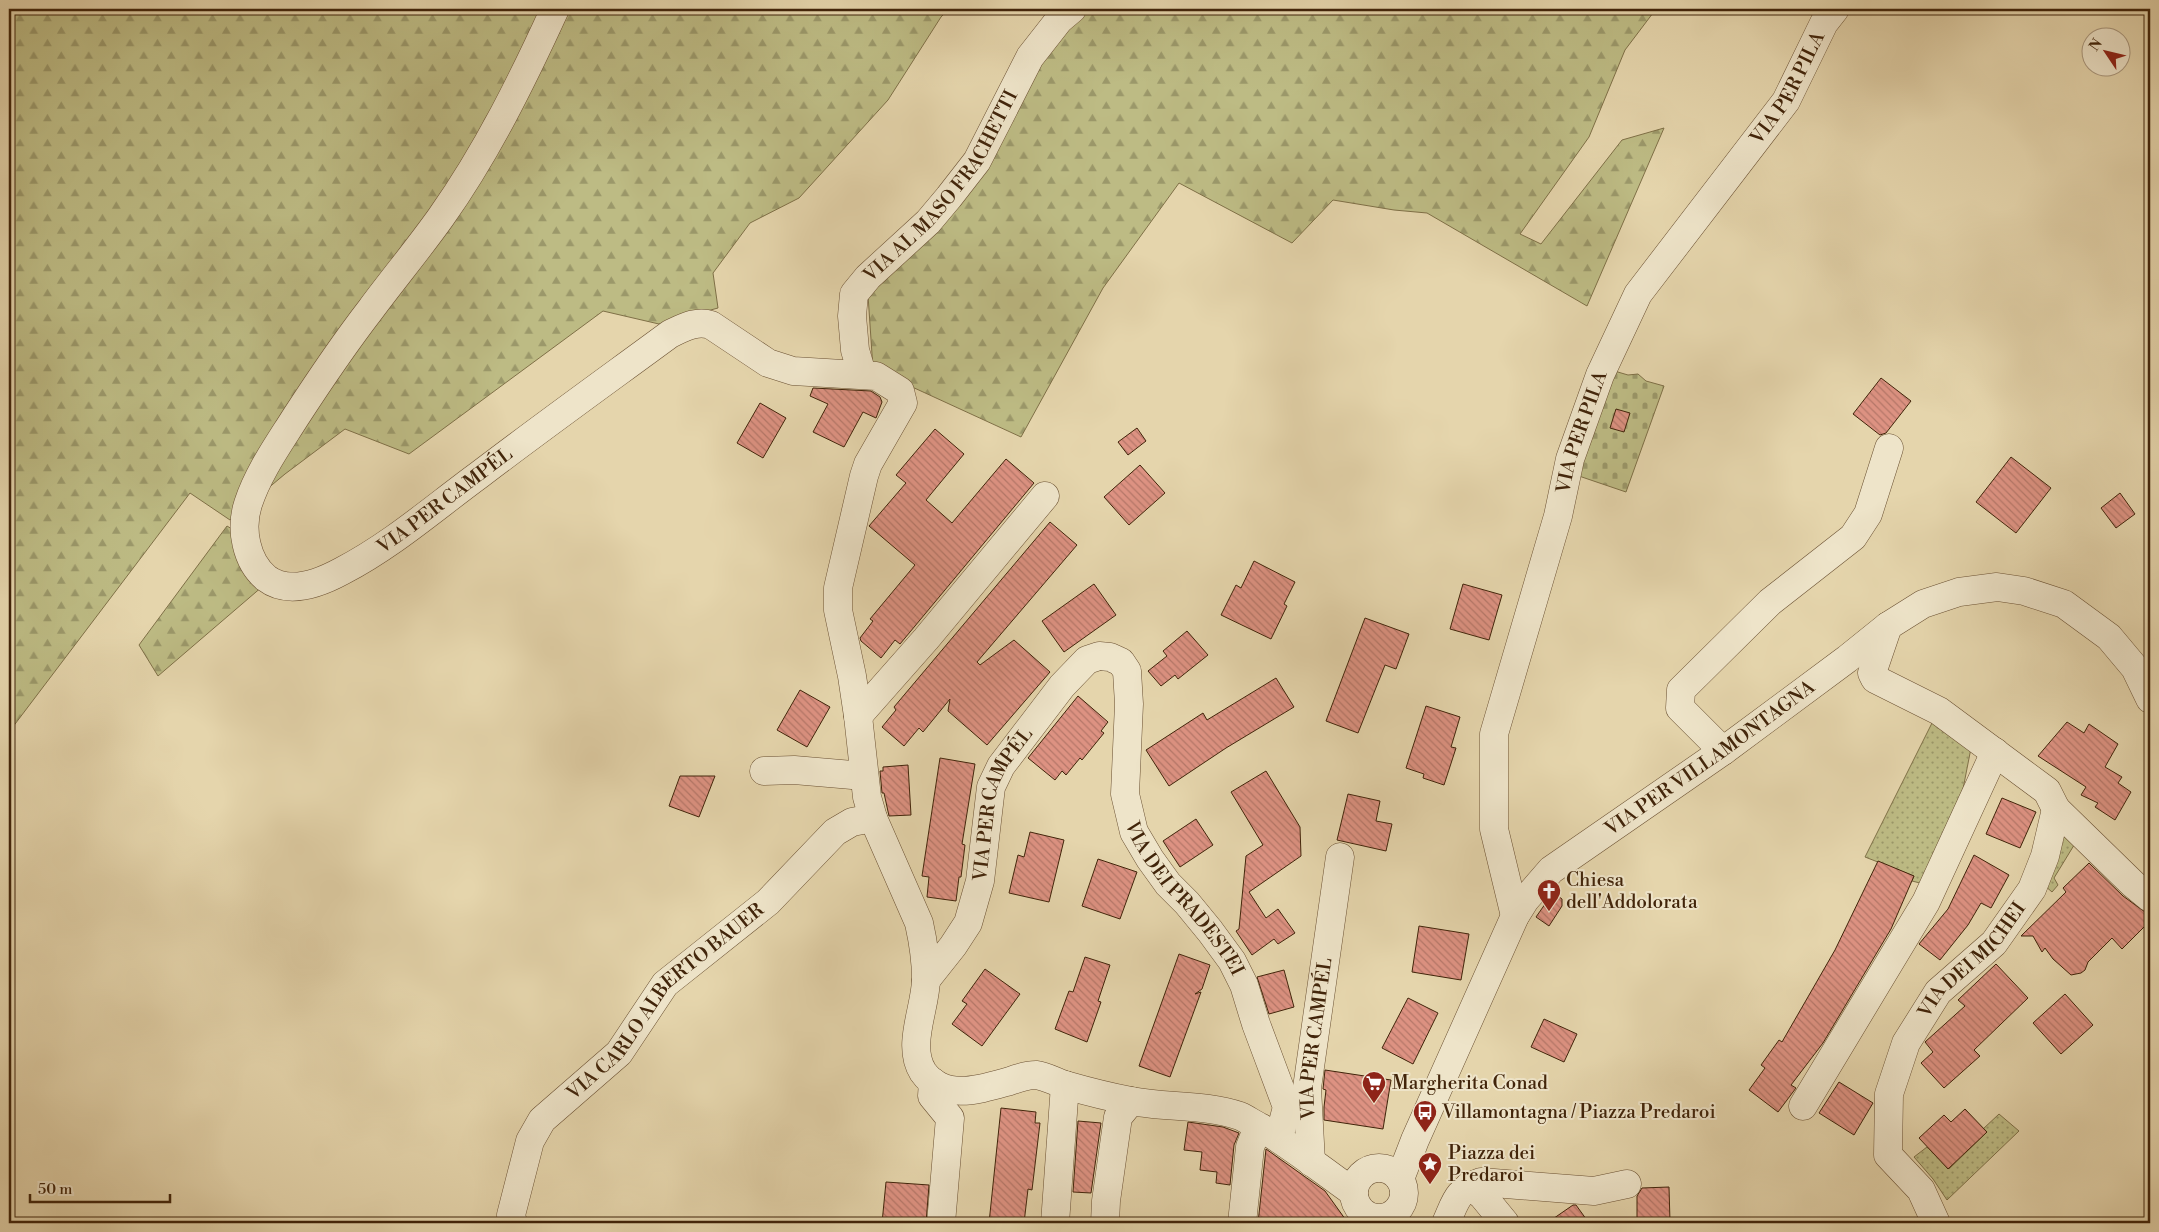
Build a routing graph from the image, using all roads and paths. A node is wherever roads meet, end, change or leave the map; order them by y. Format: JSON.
{"nodes":[{"id":1,"x":555,"y":9,"type":"edge"},
{"id":2,"x":1072,"y":9,"type":"edge"},
{"id":3,"x":1835,"y":9,"type":"edge"},
{"id":4,"x":862,"y":374,"type":"junction"},
{"id":5,"x":1889,"y":448,"type":"dead end"},
{"id":6,"x":1045,"y":496,"type":"dead end"},
{"id":7,"x":1888,"y":626,"type":"junction"},
{"id":8,"x":1110,"y":657,"type":"joint"},
{"id":9,"x":2150,"y":699,"type":"edge"},
{"id":10,"x":858,"y":716,"type":"junction"},
{"id":11,"x":1723,"y":751,"type":"junction"},
{"id":12,"x":1995,"y":752,"type":"junction"},
{"id":13,"x":764,"y":771,"type":"dead end"},
{"id":14,"x":864,"y":776,"type":"junction"},
{"id":15,"x":2056,"y":808,"type":"junction"},
{"id":16,"x":873,"y":818,"type":"junction"},
{"id":17,"x":1340,"y":857,"type":"dead end"},
{"id":18,"x":2150,"y":898,"type":"edge"},
{"id":19,"x":1515,"y":916,"type":"junction"},
{"id":20,"x":926,"y":980,"type":"junction"},
{"id":21,"x":933,"y":1082,"type":"junction"},
{"id":22,"x":1065,"y":1085,"type":"junction"},
{"id":23,"x":1131,"y":1101,"type":"junction"},
{"id":24,"x":1802,"y":1106,"type":"dead end"},
{"id":25,"x":1268,"y":1132,"type":"junction"},
{"id":26,"x":1311,"y":1162,"type":"junction"},
{"id":27,"x":1400,"y":1180,"type":"junction"},
{"id":28,"x":1627,"y":1184,"type":"dead end"},
{"id":29,"x":1469,"y":1186,"type":"junction"},
{"id":30,"x":1353,"y":1192,"type":"junction"},
{"id":31,"x":1377,"y":1221,"type":"edge"},
{"id":32,"x":513,"y":1223,"type":"edge"},
{"id":33,"x":940,"y":1223,"type":"edge"},
{"id":34,"x":1055,"y":1223,"type":"edge"},
{"id":35,"x":1106,"y":1223,"type":"edge"},
{"id":36,"x":1242,"y":1223,"type":"edge"},
{"id":37,"x":1446,"y":1223,"type":"edge"},
{"id":38,"x":1505,"y":1223,"type":"edge"},
{"id":39,"x":1936,"y":1223,"type":"edge"}],
"edges":[{"from":1,"to":4,"type":"street","name":"VIA PER CAMPÉL"},
{"from":2,"to":4,"type":"street","name":"VIA AL MASO FRACHETTI"},
{"from":3,"to":19,"type":"street","name":"VIA PER PILA"},
{"from":4,"to":10,"type":"street","name":"VIA PER CAMPÉL"},
{"from":5,"to":11,"type":"street"},
{"from":6,"to":10,"type":"street"},
{"from":7,"to":9,"type":"street","name":"VIA PER VILLAMONTAGNA"},
{"from":7,"to":11,"type":"street","name":"VIA PER VILLAMONTAGNA"},
{"from":7,"to":12,"type":"street"},
{"from":8,"to":20,"type":"street","name":"VIA PER CAMPÉL"},
{"from":8,"to":25,"type":"street","name":"VIA DEI PRADESTEI"},
{"from":10,"to":14,"type":"street","name":"VIA PER CAMPÉL"},
{"from":11,"to":19,"type":"street","name":"VIA PER VILLAMONTAGNA"},
{"from":12,"to":15,"type":"street"},
{"from":12,"to":24,"type":"street"},
{"from":13,"to":14,"type":"street"},
{"from":14,"to":16,"type":"street","name":"VIA PER CAMPÉL"},
{"from":15,"to":18,"type":"street"},
{"from":15,"to":39,"type":"street","name":"VIA DEI MICHEI"},
{"from":16,"to":20,"type":"street","name":"VIA PER CAMPÉL"},
{"from":16,"to":32,"type":"street","name":"VIA CARLO ALBERTO BAUER"},
{"from":17,"to":26,"type":"street","name":"VIA PER CAMPÉL"},
{"from":19,"to":27,"type":"street","name":"VIA PER VILLAMONTAGNA"},
{"from":20,"to":21,"type":"street","name":"VIA PER CAMPÉL"},
{"from":21,"to":22,"type":"street","name":"VIA PER CAMPÉL"},
{"from":21,"to":33,"type":"street","name":"VIA PER CAMPÉL"},
{"from":22,"to":23,"type":"street","name":"VIA PER CAMPÉL"},
{"from":22,"to":34,"type":"street"},
{"from":23,"to":25,"type":"street","name":"VIA PER CAMPÉL"},
{"from":23,"to":35,"type":"street"},
{"from":25,"to":26,"type":"street","name":"VIA PER CAMPÉL"},
{"from":25,"to":36,"type":"street"},
{"from":26,"to":30,"type":"street","name":"VIA PER CAMPÉL"},
{"from":27,"to":30,"type":"street"},
{"from":27,"to":31,"type":"street"},
{"from":28,"to":29,"type":"street"},
{"from":29,"to":37,"type":"street"},
{"from":29,"to":38,"type":"street"},
{"from":30,"to":31,"type":"street"}]}
